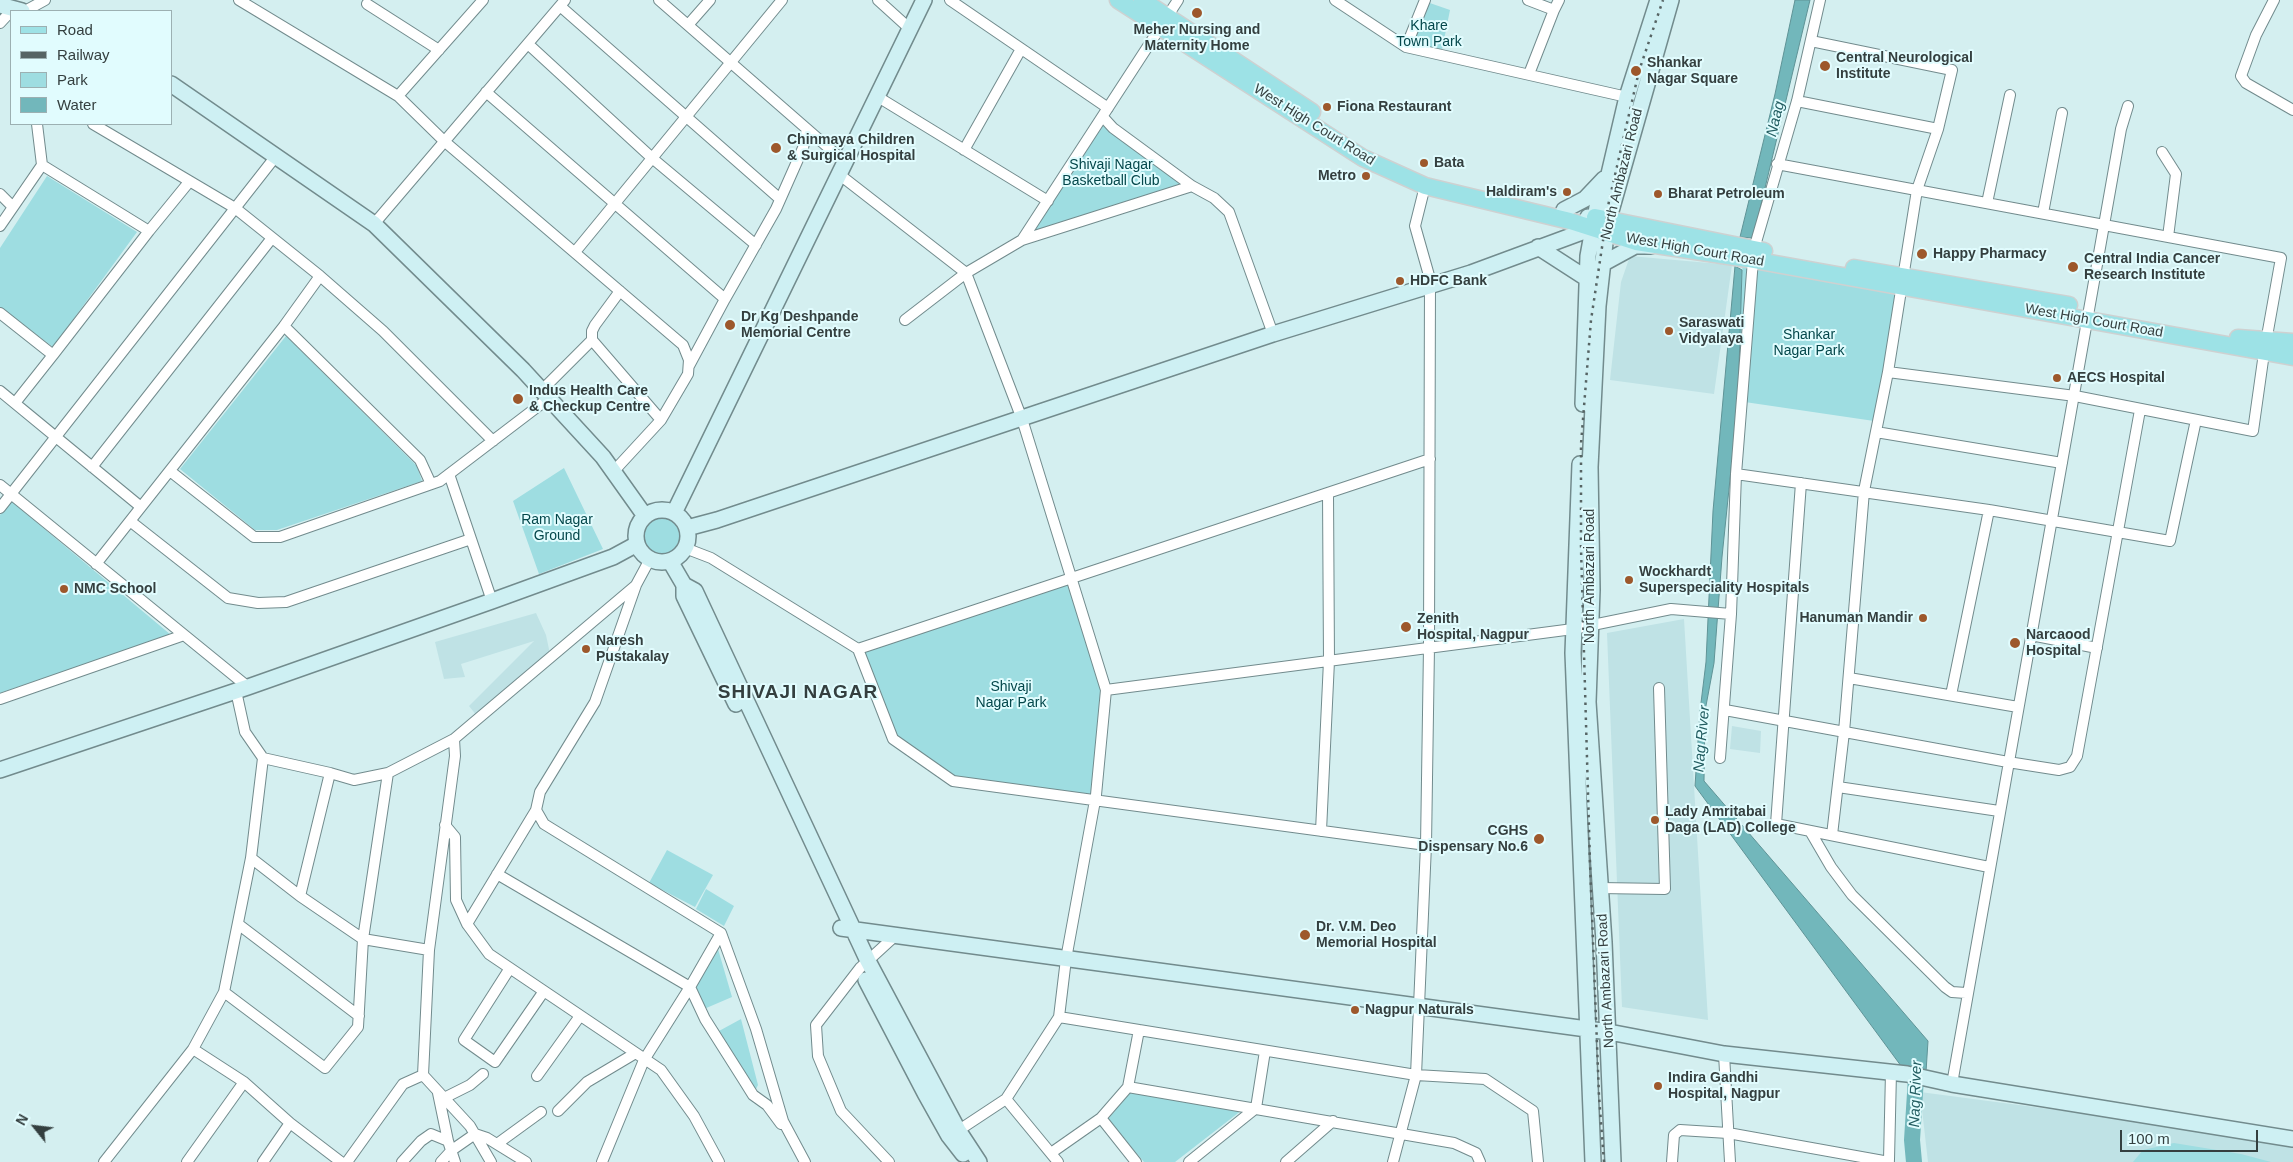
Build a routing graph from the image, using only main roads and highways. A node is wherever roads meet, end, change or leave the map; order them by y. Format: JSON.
{"nodes":[{"id":1,"x":1118,"y":0,"type":"edge"},
{"id":2,"x":1142,"y":0,"type":"edge"},
{"id":3,"x":1163,"y":22,"type":"junction"},
{"id":4,"x":1596,"y":223,"type":"junction"},
{"id":5,"x":1753,"y":254,"type":"junction"},
{"id":6,"x":2293,"y":342,"type":"edge"},
{"id":7,"x":2265,"y":347,"type":"junction"},
{"id":8,"x":2293,"y":357,"type":"edge"}],
"edges":[{"from":1,"to":3,"type":"main road","name":"West High Court Road"},
{"from":2,"to":3,"type":"main road","name":"West High Court Road"},
{"from":3,"to":4,"type":"main road","name":"West High Court Road"},
{"from":3,"to":4,"type":"main road","name":"West High Court Road"},
{"from":4,"to":5,"type":"main road","name":"West High Court Road"},
{"from":4,"to":5,"type":"main road","name":"West High Court Road"},
{"from":5,"to":7,"type":"main road","name":"West High Court Road"},
{"from":6,"to":7,"type":"main road","name":"West High Court Road"},
{"from":7,"to":8,"type":"main road","name":"West High Court Road"}]}
